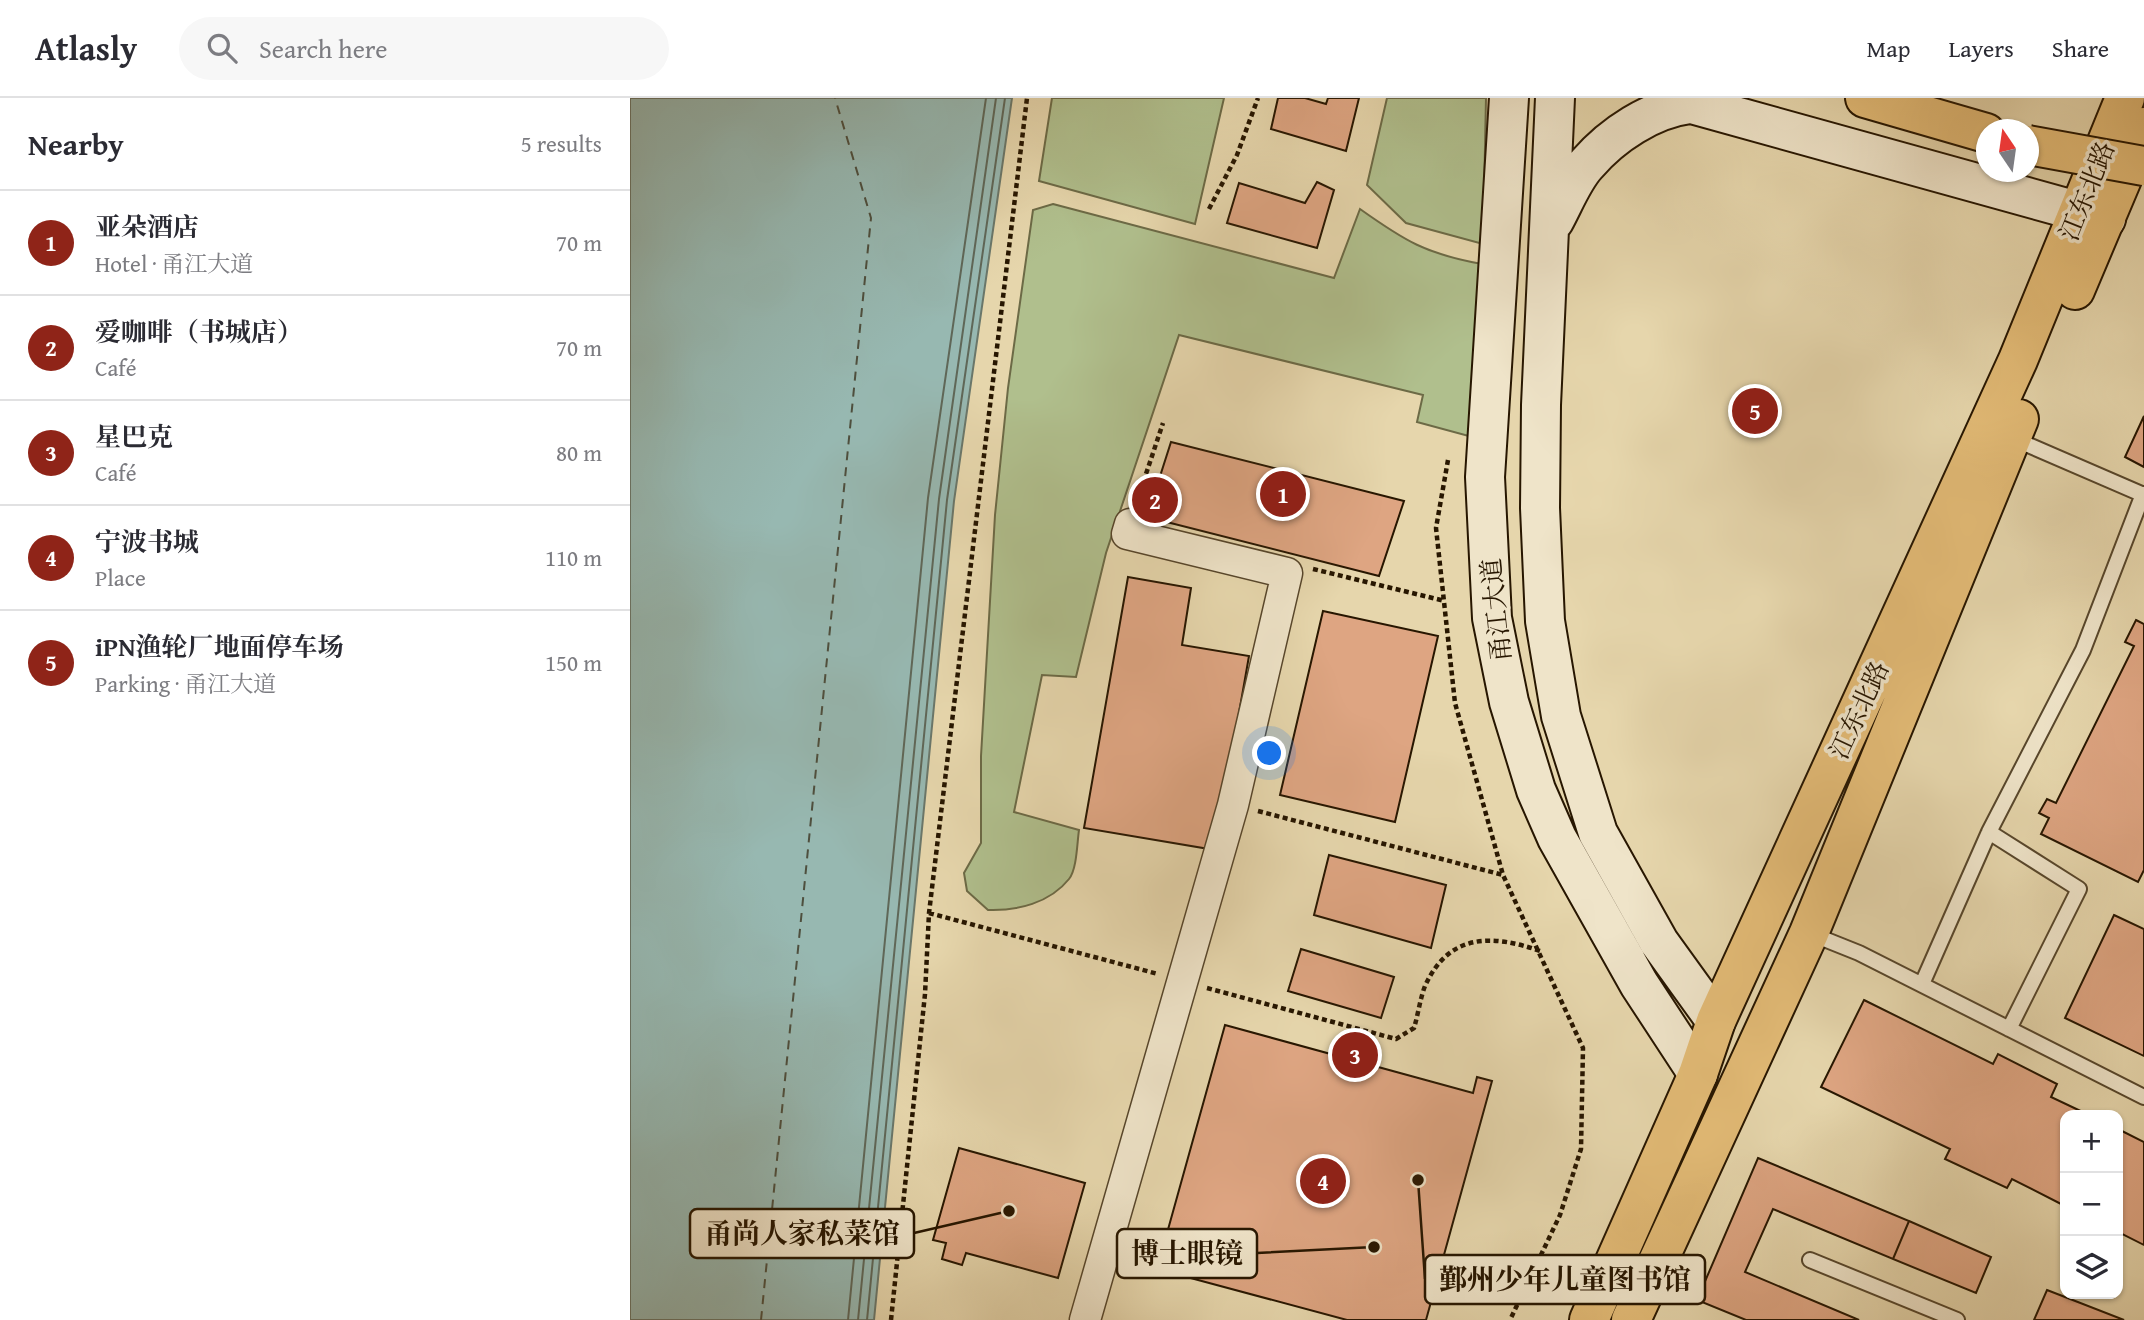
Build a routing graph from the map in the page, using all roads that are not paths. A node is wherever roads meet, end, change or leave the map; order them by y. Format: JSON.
{"nodes":[{"id":1,"x":1510,"y":98,"type":"edge"},
{"id":2,"x":1555,"y":98,"type":"edge"},
{"id":3,"x":1865,"y":98,"type":"edge"},
{"id":4,"x":2124,"y":98,"type":"edge"},
{"id":5,"x":1680,"y":101,"type":"edge"},
{"id":6,"x":2144,"y":127,"type":"edge"},
{"id":7,"x":1976,"y":130,"type":"edge"},
{"id":8,"x":2039,"y":147,"type":"edge"},
{"id":9,"x":2144,"y":166,"type":"edge"},
{"id":10,"x":2092,"y":215,"type":"junction"},
{"id":11,"x":1549,"y":229,"type":"junction"},
{"id":12,"x":2011,"y":437,"type":"junction"},
{"id":13,"x":2144,"y":495,"type":"edge"},
{"id":14,"x":1130,"y":524,"type":"dead end"},
{"id":15,"x":1989,"y":832,"type":"junction"},
{"id":16,"x":1809,"y":933,"type":"junction"},
{"id":17,"x":1922,"y":984,"type":"junction"},
{"id":18,"x":1716,"y":1021,"type":"junction"},
{"id":19,"x":2010,"y":1028,"type":"junction"},
{"id":20,"x":1698,"y":1074,"type":"junction"},
{"id":21,"x":2144,"y":1097,"type":"edge"},
{"id":22,"x":1810,"y":1260,"type":"dead end"},
{"id":23,"x":1086,"y":1320,"type":"edge"},
{"id":24,"x":1588,"y":1320,"type":"edge"},
{"id":25,"x":1631,"y":1320,"type":"edge"},
{"id":26,"x":1958,"y":1320,"type":"edge"}],
"edges":[{"from":1,"to":20,"type":"street","name":"甬江大道"},
{"from":2,"to":11,"type":"street","name":"甬江大道"},
{"from":3,"to":7,"type":"main road"},
{"from":4,"to":10,"type":"main road","name":"江东北路"},
{"from":5,"to":10,"type":"street"},
{"from":5,"to":11,"type":"street"},
{"from":6,"to":10,"type":"main road","name":"江东北路"},
{"from":8,"to":9,"type":"main road","bridge":true},
{"from":10,"to":12,"type":"main road","name":"江东北路"},
{"from":10,"to":18,"type":"main road","name":"江东北路"},
{"from":11,"to":18,"type":"street","name":"甬江大道"},
{"from":12,"to":13,"type":"lane"},
{"from":12,"to":16,"type":"main road","name":"江东北路"},
{"from":13,"to":15,"type":"lane"},
{"from":14,"to":23,"type":"street"},
{"from":15,"to":17,"type":"lane"},
{"from":15,"to":19,"type":"lane"},
{"from":16,"to":17,"type":"lane"},
{"from":16,"to":25,"type":"main road","name":"江东北路"},
{"from":17,"to":19,"type":"lane"},
{"from":18,"to":20,"type":"main road","name":"江东北路"},
{"from":19,"to":21,"type":"lane"},
{"from":20,"to":24,"type":"main road","name":"江东北路"},
{"from":22,"to":26,"type":"lane"}]}
